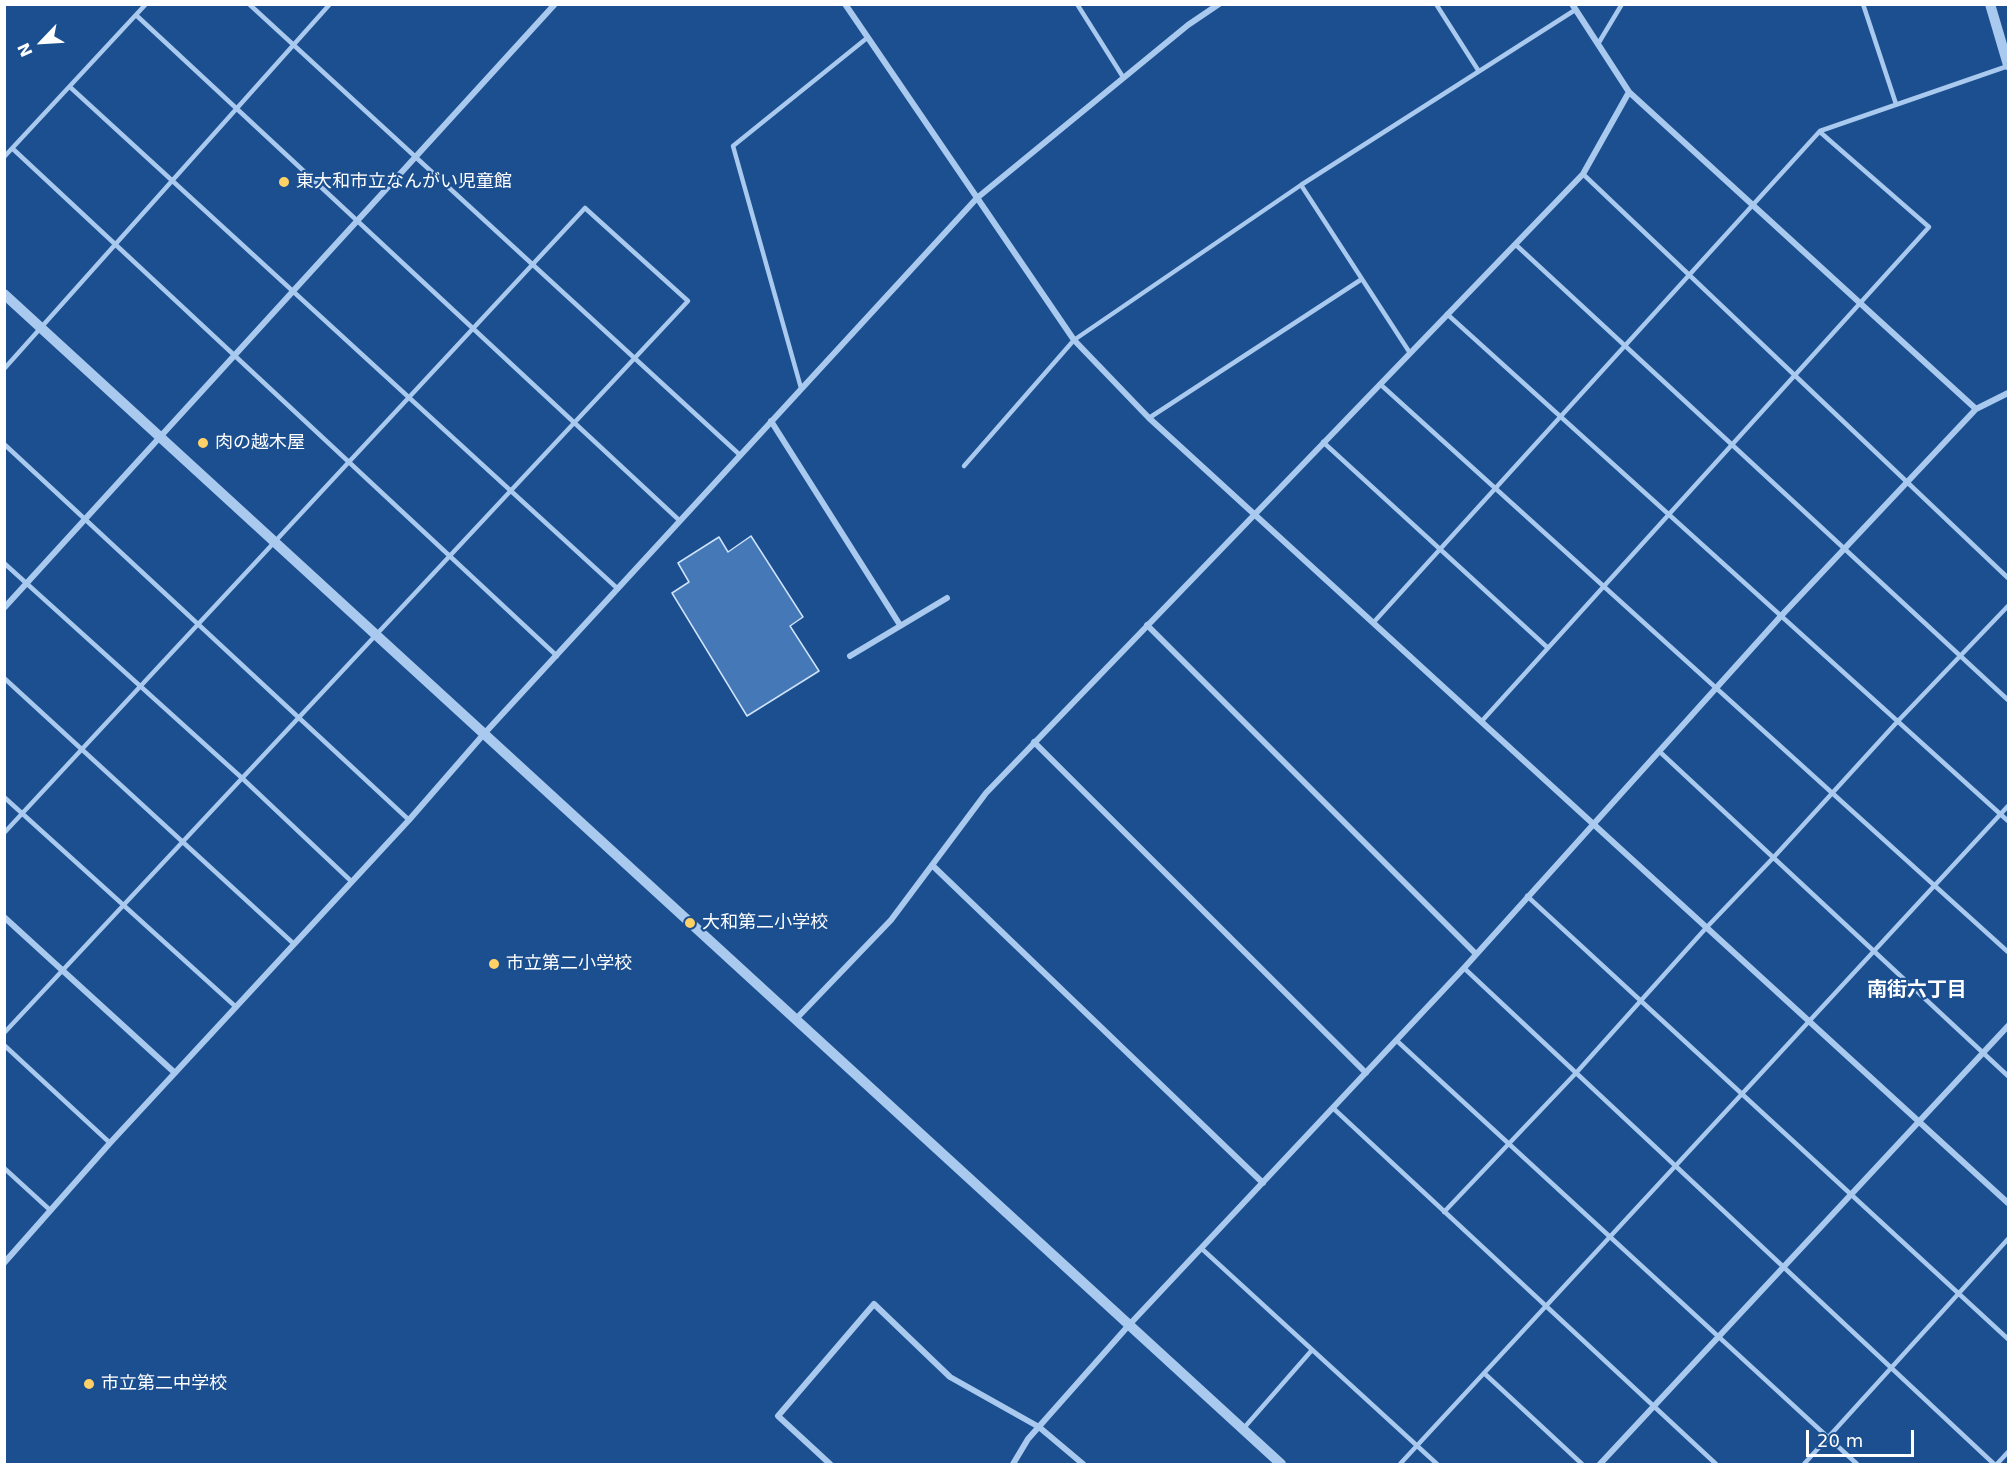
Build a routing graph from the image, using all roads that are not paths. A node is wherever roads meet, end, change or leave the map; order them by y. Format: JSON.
{"nodes":[{"id":1,"x":146,"y":4,"type":"edge"},
{"id":2,"x":249,"y":4,"type":"edge"},
{"id":3,"x":330,"y":4,"type":"edge"},
{"id":4,"x":555,"y":4,"type":"edge"},
{"id":5,"x":845,"y":4,"type":"edge"},
{"id":6,"x":1077,"y":4,"type":"edge"},
{"id":7,"x":1219,"y":4,"type":"edge"},
{"id":8,"x":1436,"y":4,"type":"edge"},
{"id":9,"x":1622,"y":4,"type":"edge"},
{"id":10,"x":1863,"y":4,"type":"edge"},
{"id":11,"x":1990,"y":4,"type":"edge"},
{"id":12,"x":1573,"y":7,"type":"edge"},
{"id":13,"x":136,"y":15,"type":"junction"},
{"id":14,"x":867,"y":38,"type":"junction"},
{"id":15,"x":1598,"y":44,"type":"junction"},
{"id":16,"x":294,"y":45,"type":"junction"},
{"id":17,"x":2008,"y":65,"type":"edge"},
{"id":18,"x":1478,"y":70,"type":"junction"},
{"id":19,"x":1123,"y":77,"type":"junction"},
{"id":20,"x":70,"y":87,"type":"junction"},
{"id":21,"x":1629,"y":92,"type":"junction"},
{"id":22,"x":1896,"y":104,"type":"junction"},
{"id":23,"x":237,"y":109,"type":"junction"},
{"id":24,"x":1820,"y":131,"type":"junction"},
{"id":25,"x":13,"y":149,"type":"junction"},
{"id":26,"x":416,"y":157,"type":"junction"},
{"id":27,"x":4,"y":158,"type":"edge"},
{"id":28,"x":1583,"y":174,"type":"junction"},
{"id":29,"x":173,"y":181,"type":"junction"},
{"id":30,"x":1301,"y":185,"type":"junction"},
{"id":31,"x":977,"y":198,"type":"junction"},
{"id":32,"x":1754,"y":204,"type":"junction"},
{"id":33,"x":357,"y":221,"type":"junction"},
{"id":34,"x":1515,"y":244,"type":"junction"},
{"id":35,"x":116,"y":245,"type":"junction"},
{"id":36,"x":533,"y":264,"type":"junction"},
{"id":37,"x":1689,"y":275,"type":"junction"},
{"id":38,"x":1362,"y":279,"type":"junction"},
{"id":39,"x":293,"y":291,"type":"junction"},
{"id":40,"x":4,"y":294,"type":"edge"},
{"id":41,"x":1859,"y":303,"type":"junction"},
{"id":42,"x":1447,"y":314,"type":"junction"},
{"id":43,"x":42,"y":328,"type":"junction"},
{"id":44,"x":473,"y":328,"type":"junction"},
{"id":45,"x":1074,"y":340,"type":"junction"},
{"id":46,"x":1624,"y":346,"type":"junction"},
{"id":47,"x":1410,"y":353,"type":"junction"},
{"id":48,"x":234,"y":355,"type":"junction"},
{"id":49,"x":635,"y":357,"type":"junction"},
{"id":50,"x":4,"y":369,"type":"edge"},
{"id":51,"x":1794,"y":374,"type":"junction"},
{"id":52,"x":1380,"y":384,"type":"junction"},
{"id":53,"x":801,"y":388,"type":"junction"},
{"id":54,"x":2008,"y":393,"type":"edge"},
{"id":55,"x":409,"y":398,"type":"junction"},
{"id":56,"x":1976,"y":409,"type":"junction"},
{"id":57,"x":1560,"y":417,"type":"junction"},
{"id":58,"x":1149,"y":418,"type":"junction"},
{"id":59,"x":574,"y":422,"type":"junction"},
{"id":60,"x":771,"y":422,"type":"junction"},
{"id":61,"x":159,"y":436,"type":"junction"},
{"id":62,"x":1323,"y":442,"type":"junction"},
{"id":63,"x":4,"y":444,"type":"edge"},
{"id":64,"x":1731,"y":445,"type":"junction"},
{"id":65,"x":740,"y":454,"type":"junction"},
{"id":66,"x":349,"y":462,"type":"junction"},
{"id":67,"x":964,"y":466,"type":"dead end"},
{"id":68,"x":1908,"y":482,"type":"junction"},
{"id":69,"x":1496,"y":488,"type":"junction"},
{"id":70,"x":511,"y":491,"type":"junction"},
{"id":71,"x":1254,"y":514,"type":"junction"},
{"id":72,"x":1668,"y":514,"type":"junction"},
{"id":73,"x":85,"y":519,"type":"junction"},
{"id":74,"x":680,"y":520,"type":"junction"},
{"id":75,"x":275,"y":542,"type":"junction"},
{"id":76,"x":1844,"y":549,"type":"junction"},
{"id":77,"x":1440,"y":550,"type":"junction"},
{"id":78,"x":450,"y":556,"type":"junction"},
{"id":79,"x":4,"y":563,"type":"edge"},
{"id":80,"x":2008,"y":578,"type":"edge"},
{"id":81,"x":27,"y":583,"type":"junction"},
{"id":82,"x":1603,"y":586,"type":"junction"},
{"id":83,"x":618,"y":589,"type":"junction"},
{"id":84,"x":947,"y":598,"type":"dead end"},
{"id":85,"x":2008,"y":606,"type":"edge"},
{"id":86,"x":4,"y":608,"type":"edge"},
{"id":87,"x":1781,"y":616,"type":"junction"},
{"id":88,"x":199,"y":624,"type":"junction"},
{"id":89,"x":1373,"y":624,"type":"junction"},
{"id":90,"x":900,"y":625,"type":"junction"},
{"id":91,"x":1148,"y":625,"type":"junction"},
{"id":92,"x":376,"y":635,"type":"junction"},
{"id":93,"x":1548,"y":648,"type":"junction"},
{"id":94,"x":557,"y":656,"type":"junction"},
{"id":95,"x":850,"y":656,"type":"dead end"},
{"id":96,"x":1959,"y":656,"type":"junction"},
{"id":97,"x":4,"y":678,"type":"edge"},
{"id":98,"x":141,"y":687,"type":"junction"},
{"id":99,"x":1717,"y":688,"type":"junction"},
{"id":100,"x":2008,"y":700,"type":"edge"},
{"id":101,"x":299,"y":718,"type":"junction"},
{"id":102,"x":1898,"y":721,"type":"junction"},
{"id":103,"x":1481,"y":722,"type":"junction"},
{"id":104,"x":483,"y":735,"type":"junction"},
{"id":105,"x":1034,"y":742,"type":"junction"},
{"id":106,"x":83,"y":749,"type":"junction"},
{"id":107,"x":1660,"y":752,"type":"junction"},
{"id":108,"x":242,"y":778,"type":"junction"},
{"id":109,"x":1833,"y":793,"type":"junction"},
{"id":110,"x":4,"y":797,"type":"edge"},
{"id":111,"x":2008,"y":806,"type":"edge"},
{"id":112,"x":23,"y":814,"type":"junction"},
{"id":113,"x":2001,"y":814,"type":"junction"},
{"id":114,"x":409,"y":820,"type":"junction"},
{"id":115,"x":2008,"y":821,"type":"edge"},
{"id":116,"x":1592,"y":824,"type":"junction"},
{"id":117,"x":4,"y":833,"type":"edge"},
{"id":118,"x":183,"y":842,"type":"junction"},
{"id":119,"x":1773,"y":858,"type":"junction"},
{"id":120,"x":932,"y":865,"type":"junction"},
{"id":121,"x":351,"y":881,"type":"junction"},
{"id":122,"x":1935,"y":885,"type":"junction"},
{"id":123,"x":1527,"y":896,"type":"junction"},
{"id":124,"x":124,"y":905,"type":"junction"},
{"id":125,"x":4,"y":916,"type":"edge"},
{"id":126,"x":1706,"y":927,"type":"junction"},
{"id":127,"x":294,"y":944,"type":"junction"},
{"id":128,"x":1874,"y":951,"type":"junction"},
{"id":129,"x":2008,"y":952,"type":"edge"},
{"id":130,"x":1476,"y":954,"type":"junction"},
{"id":131,"x":1464,"y":968,"type":"junction"},
{"id":132,"x":63,"y":970,"type":"junction"},
{"id":133,"x":1641,"y":1000,"type":"junction"},
{"id":134,"x":236,"y":1007,"type":"junction"},
{"id":135,"x":795,"y":1020,"type":"junction"},
{"id":136,"x":1809,"y":1021,"type":"junction"},
{"id":137,"x":2008,"y":1026,"type":"edge"},
{"id":138,"x":4,"y":1033,"type":"edge"},
{"id":139,"x":1396,"y":1040,"type":"junction"},
{"id":140,"x":4,"y":1045,"type":"edge"},
{"id":141,"x":1984,"y":1053,"type":"junction"},
{"id":142,"x":175,"y":1073,"type":"junction"},
{"id":143,"x":1366,"y":1073,"type":"junction"},
{"id":144,"x":1576,"y":1073,"type":"junction"},
{"id":145,"x":2008,"y":1076,"type":"edge"},
{"id":146,"x":1742,"y":1094,"type":"junction"},
{"id":147,"x":1333,"y":1108,"type":"junction"},
{"id":148,"x":1919,"y":1122,"type":"junction"},
{"id":149,"x":110,"y":1143,"type":"junction"},
{"id":150,"x":1508,"y":1144,"type":"junction"},
{"id":151,"x":1676,"y":1166,"type":"junction"},
{"id":152,"x":4,"y":1168,"type":"edge"},
{"id":153,"x":1263,"y":1183,"type":"junction"},
{"id":154,"x":1852,"y":1195,"type":"junction"},
{"id":155,"x":2008,"y":1203,"type":"edge"},
{"id":156,"x":50,"y":1210,"type":"junction"},
{"id":157,"x":1444,"y":1212,"type":"junction"},
{"id":158,"x":1610,"y":1237,"type":"junction"},
{"id":159,"x":2008,"y":1239,"type":"edge"},
{"id":160,"x":1201,"y":1248,"type":"junction"},
{"id":161,"x":4,"y":1263,"type":"edge"},
{"id":162,"x":1784,"y":1268,"type":"junction"},
{"id":163,"x":1959,"y":1294,"type":"junction"},
{"id":164,"x":1546,"y":1306,"type":"junction"},
{"id":165,"x":1129,"y":1326,"type":"junction"},
{"id":166,"x":1719,"y":1337,"type":"junction"},
{"id":167,"x":2008,"y":1340,"type":"edge"},
{"id":168,"x":1312,"y":1350,"type":"junction"},
{"id":169,"x":1891,"y":1368,"type":"junction"},
{"id":170,"x":1484,"y":1373,"type":"junction"},
{"id":171,"x":1654,"y":1407,"type":"junction"},
{"id":172,"x":1039,"y":1427,"type":"junction"},
{"id":173,"x":1243,"y":1430,"type":"junction"},
{"id":174,"x":1828,"y":1438,"type":"junction"},
{"id":175,"x":1417,"y":1446,"type":"junction"},
{"id":176,"x":2008,"y":1452,"type":"edge"},
{"id":177,"x":830,"y":1464,"type":"edge"},
{"id":178,"x":1013,"y":1464,"type":"edge"},
{"id":179,"x":1083,"y":1464,"type":"edge"},
{"id":180,"x":1281,"y":1464,"type":"edge"},
{"id":181,"x":1400,"y":1464,"type":"edge"},
{"id":182,"x":1437,"y":1464,"type":"edge"},
{"id":183,"x":1582,"y":1464,"type":"edge"},
{"id":184,"x":1600,"y":1464,"type":"edge"},
{"id":185,"x":1716,"y":1464,"type":"edge"},
{"id":186,"x":1804,"y":1464,"type":"edge"},
{"id":187,"x":1857,"y":1464,"type":"edge"},
{"id":188,"x":1995,"y":1464,"type":"edge"}],
"edges":[{"from":1,"to":13,"type":"lane"},
{"from":2,"to":16,"type":"lane"},
{"from":3,"to":16,"type":"lane"},
{"from":4,"to":26,"type":"street"},
{"from":5,"to":14,"type":"street"},
{"from":6,"to":19,"type":"lane"},
{"from":7,"to":19,"type":"street"},
{"from":8,"to":18,"type":"lane"},
{"from":9,"to":15,"type":"lane"},
{"from":10,"to":22,"type":"lane"},
{"from":11,"to":17,"type":"street"},
{"from":12,"to":15,"type":"street"},
{"from":12,"to":18,"type":"lane"},
{"from":13,"to":20,"type":"lane"},
{"from":13,"to":23,"type":"lane"},
{"from":14,"to":31,"type":"street"},
{"from":14,"to":53,"type":"lane"},
{"from":15,"to":21,"type":"street"},
{"from":16,"to":23,"type":"lane"},
{"from":16,"to":26,"type":"lane"},
{"from":17,"to":22,"type":"lane"},
{"from":18,"to":30,"type":"lane"},
{"from":19,"to":31,"type":"street"},
{"from":20,"to":25,"type":"lane"},
{"from":20,"to":29,"type":"lane"},
{"from":21,"to":28,"type":"street"},
{"from":21,"to":32,"type":"street"},
{"from":22,"to":24,"type":"lane"},
{"from":23,"to":29,"type":"lane"},
{"from":23,"to":33,"type":"lane"},
{"from":24,"to":32,"type":"lane"},
{"from":24,"to":41,"type":"lane"},
{"from":25,"to":27,"type":"lane"},
{"from":25,"to":35,"type":"lane"},
{"from":26,"to":33,"type":"street"},
{"from":26,"to":36,"type":"lane"},
{"from":28,"to":34,"type":"street"},
{"from":28,"to":37,"type":"lane"},
{"from":29,"to":35,"type":"lane"},
{"from":29,"to":39,"type":"lane"},
{"from":30,"to":38,"type":"lane"},
{"from":30,"to":45,"type":"lane"},
{"from":31,"to":45,"type":"street"},
{"from":31,"to":53,"type":"street"},
{"from":32,"to":37,"type":"lane"},
{"from":32,"to":41,"type":"street"},
{"from":33,"to":39,"type":"street"},
{"from":33,"to":44,"type":"lane"},
{"from":34,"to":42,"type":"street"},
{"from":34,"to":46,"type":"lane"},
{"from":35,"to":43,"type":"lane"},
{"from":35,"to":48,"type":"lane"},
{"from":36,"to":44,"type":"lane"},
{"from":36,"to":49,"type":"lane"},
{"from":36,"to":49,"type":"lane"},
{"from":37,"to":46,"type":"lane"},
{"from":37,"to":51,"type":"lane"},
{"from":38,"to":47,"type":"lane"},
{"from":38,"to":58,"type":"lane"},
{"from":39,"to":48,"type":"street"},
{"from":39,"to":55,"type":"lane"},
{"from":40,"to":43,"type":"street"},
{"from":41,"to":51,"type":"lane"},
{"from":41,"to":56,"type":"street"},
{"from":42,"to":47,"type":"street"},
{"from":42,"to":57,"type":"lane"},
{"from":43,"to":50,"type":"lane"},
{"from":43,"to":61,"type":"street"},
{"from":44,"to":55,"type":"lane"},
{"from":44,"to":59,"type":"lane"},
{"from":45,"to":58,"type":"street"},
{"from":45,"to":67,"type":"lane"},
{"from":46,"to":57,"type":"lane"},
{"from":46,"to":64,"type":"lane"},
{"from":47,"to":52,"type":"street"},
{"from":48,"to":61,"type":"street"},
{"from":48,"to":66,"type":"lane"},
{"from":49,"to":59,"type":"lane"},
{"from":49,"to":65,"type":"lane"},
{"from":51,"to":64,"type":"lane"},
{"from":51,"to":68,"type":"lane"},
{"from":52,"to":62,"type":"street"},
{"from":52,"to":69,"type":"lane"},
{"from":53,"to":60,"type":"street"},
{"from":54,"to":56,"type":"street"},
{"from":55,"to":66,"type":"lane"},
{"from":55,"to":70,"type":"lane"},
{"from":56,"to":68,"type":"street"},
{"from":57,"to":69,"type":"lane"},
{"from":57,"to":72,"type":"lane"},
{"from":58,"to":71,"type":"street"},
{"from":59,"to":70,"type":"lane"},
{"from":59,"to":74,"type":"lane"},
{"from":60,"to":65,"type":"street"},
{"from":60,"to":90,"type":"street"},
{"from":61,"to":73,"type":"street"},
{"from":61,"to":75,"type":"street"},
{"from":62,"to":71,"type":"street"},
{"from":62,"to":77,"type":"lane"},
{"from":63,"to":73,"type":"lane"},
{"from":64,"to":72,"type":"lane"},
{"from":64,"to":76,"type":"lane"},
{"from":65,"to":74,"type":"street"},
{"from":66,"to":75,"type":"lane"},
{"from":66,"to":78,"type":"lane"},
{"from":68,"to":76,"type":"street"},
{"from":68,"to":80,"type":"lane"},
{"from":69,"to":77,"type":"lane"},
{"from":69,"to":82,"type":"lane"},
{"from":70,"to":78,"type":"lane"},
{"from":70,"to":83,"type":"lane"},
{"from":71,"to":89,"type":"street"},
{"from":71,"to":91,"type":"street"},
{"from":72,"to":82,"type":"lane"},
{"from":72,"to":87,"type":"lane"},
{"from":73,"to":81,"type":"street"},
{"from":73,"to":88,"type":"lane"},
{"from":74,"to":83,"type":"street"},
{"from":75,"to":88,"type":"lane"},
{"from":75,"to":92,"type":"street"},
{"from":76,"to":87,"type":"street"},
{"from":76,"to":96,"type":"lane"},
{"from":77,"to":89,"type":"lane"},
{"from":77,"to":93,"type":"lane"},
{"from":78,"to":92,"type":"lane"},
{"from":78,"to":94,"type":"lane"},
{"from":79,"to":81,"type":"lane"},
{"from":81,"to":86,"type":"street"},
{"from":81,"to":98,"type":"lane"},
{"from":82,"to":93,"type":"lane"},
{"from":82,"to":99,"type":"lane"},
{"from":83,"to":94,"type":"street"},
{"from":84,"to":90,"type":"street"},
{"from":85,"to":96,"type":"lane"},
{"from":87,"to":99,"type":"street"},
{"from":87,"to":102,"type":"lane"},
{"from":88,"to":98,"type":"lane"},
{"from":88,"to":101,"type":"lane"},
{"from":89,"to":103,"type":"street"},
{"from":90,"to":95,"type":"street"},
{"from":91,"to":105,"type":"street"},
{"from":91,"to":130,"type":"street"},
{"from":92,"to":101,"type":"lane"},
{"from":92,"to":104,"type":"street"},
{"from":93,"to":103,"type":"lane"},
{"from":94,"to":104,"type":"street"},
{"from":96,"to":100,"type":"lane"},
{"from":96,"to":102,"type":"lane"},
{"from":97,"to":106,"type":"lane"},
{"from":98,"to":106,"type":"lane"},
{"from":98,"to":108,"type":"lane"},
{"from":99,"to":107,"type":"street"},
{"from":99,"to":109,"type":"lane"},
{"from":101,"to":108,"type":"lane"},
{"from":101,"to":114,"type":"lane"},
{"from":102,"to":109,"type":"lane"},
{"from":102,"to":113,"type":"lane"},
{"from":103,"to":116,"type":"street"},
{"from":104,"to":114,"type":"street"},
{"from":104,"to":135,"type":"street"},
{"from":105,"to":120,"type":"street"},
{"from":105,"to":143,"type":"street"},
{"from":106,"to":112,"type":"lane"},
{"from":106,"to":118,"type":"lane"},
{"from":107,"to":116,"type":"street"},
{"from":107,"to":119,"type":"lane"},
{"from":108,"to":118,"type":"lane"},
{"from":108,"to":121,"type":"lane"},
{"from":109,"to":119,"type":"lane"},
{"from":109,"to":122,"type":"lane"},
{"from":110,"to":112,"type":"lane"},
{"from":111,"to":113,"type":"lane"},
{"from":112,"to":117,"type":"lane"},
{"from":112,"to":124,"type":"lane"},
{"from":113,"to":115,"type":"lane"},
{"from":113,"to":122,"type":"lane"},
{"from":114,"to":121,"type":"street"},
{"from":116,"to":123,"type":"street"},
{"from":116,"to":126,"type":"street"},
{"from":118,"to":124,"type":"lane"},
{"from":118,"to":127,"type":"lane"},
{"from":119,"to":126,"type":"lane"},
{"from":119,"to":128,"type":"lane"},
{"from":120,"to":135,"type":"street"},
{"from":120,"to":153,"type":"street"},
{"from":121,"to":127,"type":"street"},
{"from":122,"to":128,"type":"lane"},
{"from":122,"to":129,"type":"lane"},
{"from":123,"to":130,"type":"street"},
{"from":123,"to":133,"type":"lane"},
{"from":124,"to":132,"type":"lane"},
{"from":124,"to":134,"type":"lane"},
{"from":125,"to":132,"type":"street"},
{"from":126,"to":133,"type":"lane"},
{"from":126,"to":136,"type":"street"},
{"from":127,"to":134,"type":"street"},
{"from":128,"to":136,"type":"lane"},
{"from":128,"to":141,"type":"lane"},
{"from":130,"to":131,"type":"street"},
{"from":131,"to":139,"type":"street"},
{"from":131,"to":144,"type":"lane"},
{"from":132,"to":138,"type":"lane"},
{"from":132,"to":142,"type":"street"},
{"from":133,"to":144,"type":"lane"},
{"from":133,"to":146,"type":"lane"},
{"from":134,"to":142,"type":"street"},
{"from":135,"to":165,"type":"street"},
{"from":136,"to":146,"type":"lane"},
{"from":136,"to":148,"type":"street"},
{"from":137,"to":141,"type":"street"},
{"from":139,"to":143,"type":"street"},
{"from":139,"to":150,"type":"lane"},
{"from":140,"to":149,"type":"lane"},
{"from":141,"to":145,"type":"lane"},
{"from":141,"to":148,"type":"street"},
{"from":142,"to":149,"type":"street"},
{"from":143,"to":147,"type":"street"},
{"from":144,"to":150,"type":"lane"},
{"from":144,"to":151,"type":"lane"},
{"from":146,"to":151,"type":"lane"},
{"from":146,"to":154,"type":"lane"},
{"from":147,"to":153,"type":"street"},
{"from":147,"to":157,"type":"lane"},
{"from":148,"to":154,"type":"street"},
{"from":148,"to":155,"type":"street"},
{"from":149,"to":156,"type":"street"},
{"from":150,"to":157,"type":"lane"},
{"from":150,"to":158,"type":"lane"},
{"from":151,"to":158,"type":"lane"},
{"from":151,"to":162,"type":"lane"},
{"from":152,"to":156,"type":"lane"},
{"from":153,"to":160,"type":"street"},
{"from":154,"to":162,"type":"street"},
{"from":154,"to":163,"type":"lane"},
{"from":156,"to":161,"type":"street"},
{"from":157,"to":164,"type":"lane"},
{"from":158,"to":164,"type":"lane"},
{"from":158,"to":166,"type":"lane"},
{"from":159,"to":163,"type":"lane"},
{"from":160,"to":165,"type":"street"},
{"from":160,"to":168,"type":"lane"},
{"from":162,"to":166,"type":"street"},
{"from":162,"to":169,"type":"lane"},
{"from":163,"to":167,"type":"lane"},
{"from":163,"to":169,"type":"lane"},
{"from":164,"to":170,"type":"lane"},
{"from":164,"to":171,"type":"lane"},
{"from":165,"to":172,"type":"street"},
{"from":165,"to":173,"type":"street"},
{"from":166,"to":171,"type":"street"},
{"from":166,"to":174,"type":"lane"},
{"from":168,"to":173,"type":"lane"},
{"from":168,"to":175,"type":"lane"},
{"from":169,"to":174,"type":"lane"},
{"from":169,"to":188,"type":"lane"},
{"from":170,"to":175,"type":"lane"},
{"from":170,"to":183,"type":"lane"},
{"from":171,"to":184,"type":"street"},
{"from":171,"to":185,"type":"lane"},
{"from":172,"to":177,"type":"street"},
{"from":172,"to":178,"type":"street"},
{"from":172,"to":179,"type":"street"},
{"from":173,"to":180,"type":"street"},
{"from":174,"to":186,"type":"lane"},
{"from":174,"to":187,"type":"lane"},
{"from":175,"to":181,"type":"lane"},
{"from":175,"to":182,"type":"lane"},
{"from":176,"to":188,"type":"lane"}]}
